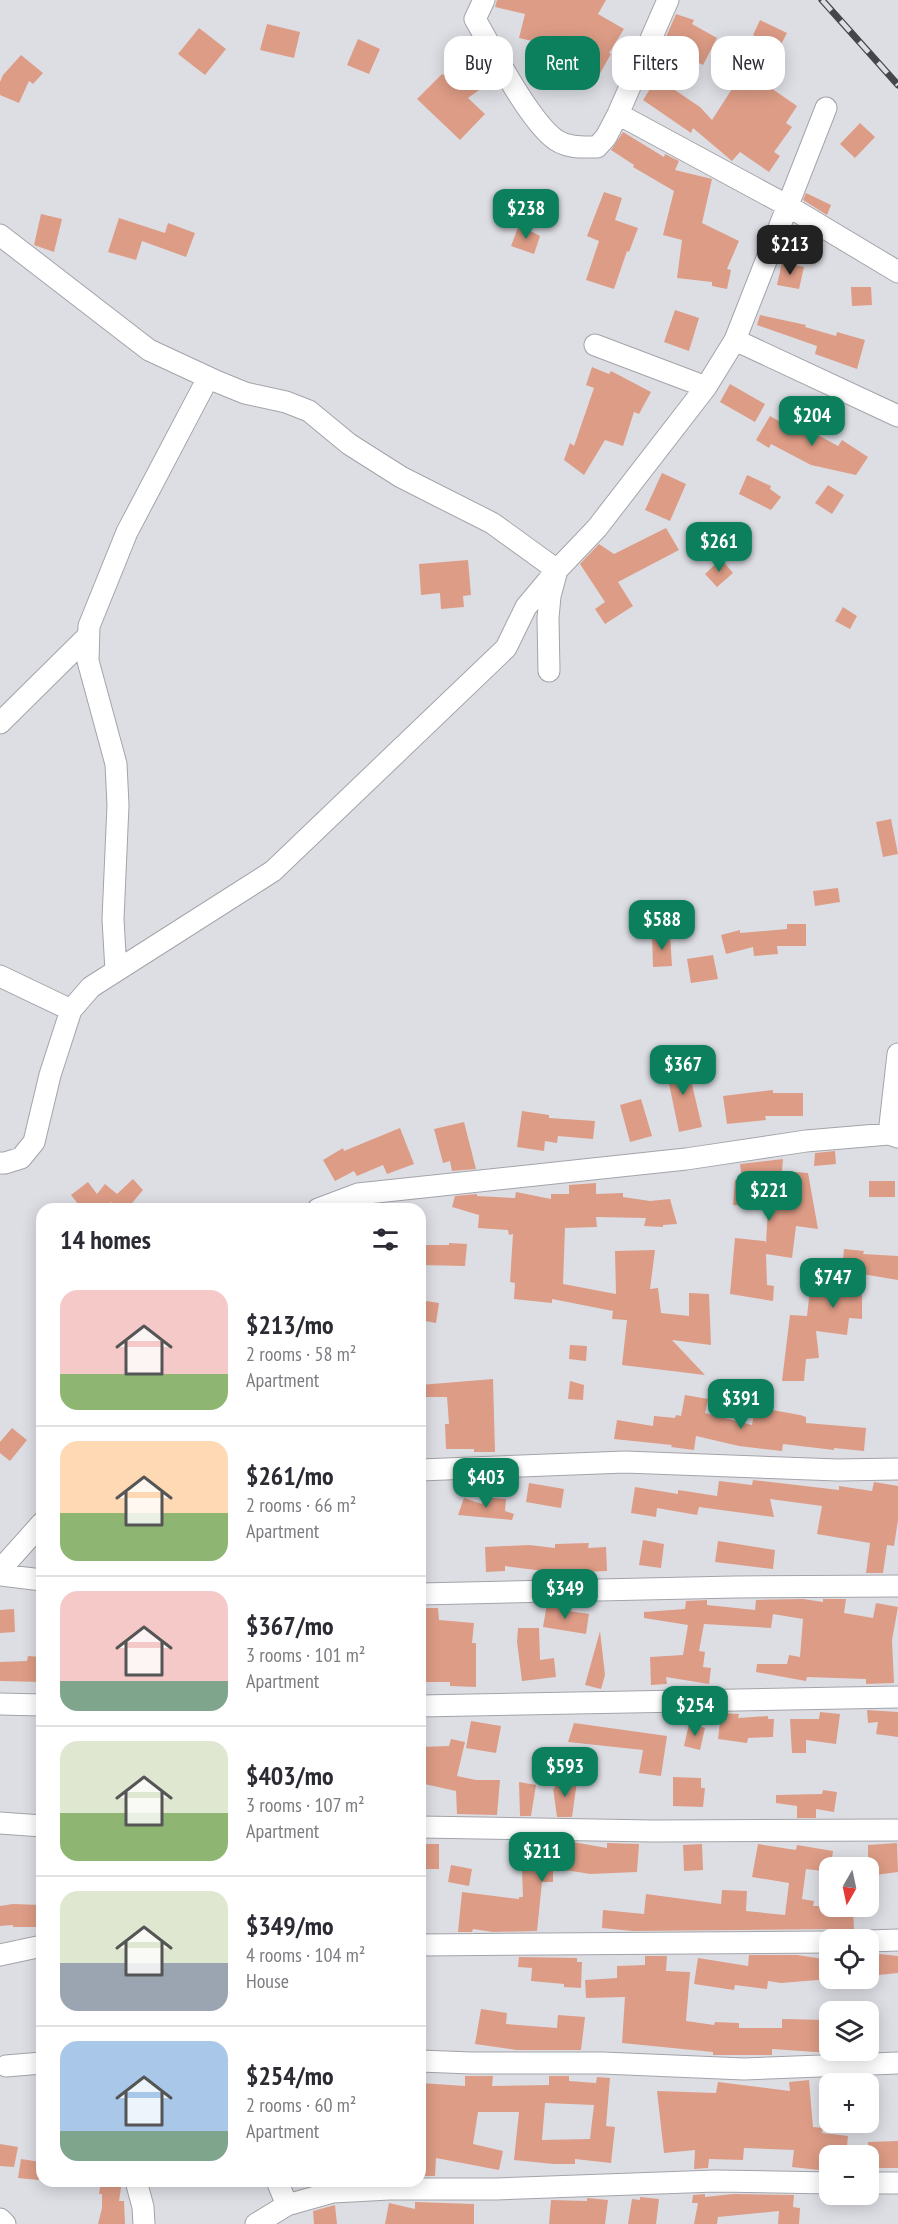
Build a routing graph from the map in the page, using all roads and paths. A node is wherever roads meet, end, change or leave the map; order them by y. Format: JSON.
{"nodes":[{"id":1,"x":484,"y":0,"type":"edge"},
{"id":2,"x":668,"y":0,"type":"edge"},
{"id":3,"x":826,"y":108,"type":"dead end"},
{"id":4,"x":618,"y":114,"type":"junction"},
{"id":5,"x":788,"y":206,"type":"junction"},
{"id":6,"x":0,"y":235,"type":"edge"},
{"id":7,"x":898,"y":272,"type":"edge"},
{"id":8,"x":735,"y":340,"type":"junction"},
{"id":9,"x":595,"y":345,"type":"dead end"},
{"id":10,"x":208,"y":378,"type":"junction"},
{"id":11,"x":706,"y":387,"type":"junction"},
{"id":12,"x":898,"y":416,"type":"edge"},
{"id":13,"x":557,"y":570,"type":"junction"},
{"id":14,"x":88,"y":636,"type":"junction"},
{"id":15,"x":549,"y":671,"type":"dead end"},
{"id":16,"x":0,"y":723,"type":"edge"},
{"id":17,"x":116,"y":971,"type":"junction"},
{"id":18,"x":0,"y":976,"type":"edge"},
{"id":19,"x":71,"y":1010,"type":"junction"},
{"id":20,"x":898,"y":1054,"type":"edge"},
{"id":21,"x":893,"y":1136,"type":"edge"},
{"id":22,"x":0,"y":1162,"type":"edge"},
{"id":23,"x":334,"y":1203,"type":"edge"},
{"id":24,"x":898,"y":1469,"type":"edge"},
{"id":25,"x":426,"y":1470,"type":"edge"},
{"id":26,"x":36,"y":1530,"type":"edge"},
{"id":27,"x":0,"y":1570,"type":"edge"},
{"id":28,"x":0,"y":1575,"type":"edge"},
{"id":29,"x":36,"y":1579,"type":"edge"},
{"id":30,"x":898,"y":1586,"type":"edge"},
{"id":31,"x":426,"y":1594,"type":"edge"},
{"id":32,"x":898,"y":1696,"type":"edge"},
{"id":33,"x":0,"y":1704,"type":"edge"},
{"id":34,"x":36,"y":1705,"type":"edge"},
{"id":35,"x":426,"y":1706,"type":"edge"},
{"id":36,"x":0,"y":1823,"type":"edge"},
{"id":37,"x":36,"y":1826,"type":"edge"},
{"id":38,"x":426,"y":1827,"type":"edge"},
{"id":39,"x":898,"y":1830,"type":"edge"},
{"id":40,"x":898,"y":1940,"type":"edge"},
{"id":41,"x":879,"y":1941,"type":"edge"},
{"id":42,"x":819,"y":1942,"type":"edge"},
{"id":43,"x":426,"y":1945,"type":"edge"},
{"id":44,"x":36,"y":1947,"type":"edge"},
{"id":45,"x":0,"y":1955,"type":"edge"},
{"id":46,"x":426,"y":2061,"type":"edge"},
{"id":47,"x":898,"y":2063,"type":"edge"},
{"id":48,"x":36,"y":2064,"type":"edge"},
{"id":49,"x":6,"y":2066,"type":"dead end"},
{"id":50,"x":819,"y":2183,"type":"edge"},
{"id":51,"x":879,"y":2183,"type":"edge"},
{"id":52,"x":898,"y":2183,"type":"edge"},
{"id":53,"x":138,"y":2187,"type":"edge"},
{"id":54,"x":280,"y":2187,"type":"edge"},
{"id":55,"x":287,"y":2205,"type":"junction"},
{"id":56,"x":0,"y":2219,"type":"edge"},
{"id":57,"x":4,"y":2224,"type":"edge"},
{"id":58,"x":144,"y":2224,"type":"edge"},
{"id":59,"x":256,"y":2224,"type":"edge"}],
"edges":[{"from":1,"to":4,"type":"street"},
{"from":2,"to":4,"type":"street"},
{"from":3,"to":5,"type":"street"},
{"from":4,"to":5,"type":"street"},
{"from":5,"to":7,"type":"street"},
{"from":5,"to":8,"type":"street"},
{"from":6,"to":10,"type":"street"},
{"from":8,"to":11,"type":"street"},
{"from":8,"to":12,"type":"street"},
{"from":9,"to":11,"type":"street"},
{"from":10,"to":13,"type":"street"},
{"from":10,"to":14,"type":"street"},
{"from":11,"to":13,"type":"street"},
{"from":13,"to":15,"type":"street"},
{"from":13,"to":17,"type":"street"},
{"from":14,"to":16,"type":"street"},
{"from":14,"to":17,"type":"street"},
{"from":17,"to":19,"type":"street"},
{"from":18,"to":19,"type":"street"},
{"from":19,"to":22,"type":"street"},
{"from":20,"to":21,"type":"street"},
{"from":21,"to":23,"type":"street"},
{"from":24,"to":25,"type":"street"},
{"from":26,"to":27,"type":"street"},
{"from":28,"to":29,"type":"street"},
{"from":30,"to":31,"type":"street"},
{"from":32,"to":35,"type":"street"},
{"from":33,"to":34,"type":"street"},
{"from":36,"to":37,"type":"street"},
{"from":38,"to":39,"type":"street"},
{"from":40,"to":41,"type":"street"},
{"from":42,"to":43,"type":"street"},
{"from":44,"to":45,"type":"street"},
{"from":46,"to":47,"type":"street"},
{"from":48,"to":49,"type":"street"},
{"from":50,"to":55,"type":"street"},
{"from":51,"to":52,"type":"street"},
{"from":53,"to":58,"type":"street"},
{"from":54,"to":55,"type":"street"},
{"from":55,"to":59,"type":"street"},
{"from":56,"to":57,"type":"street"}]}
